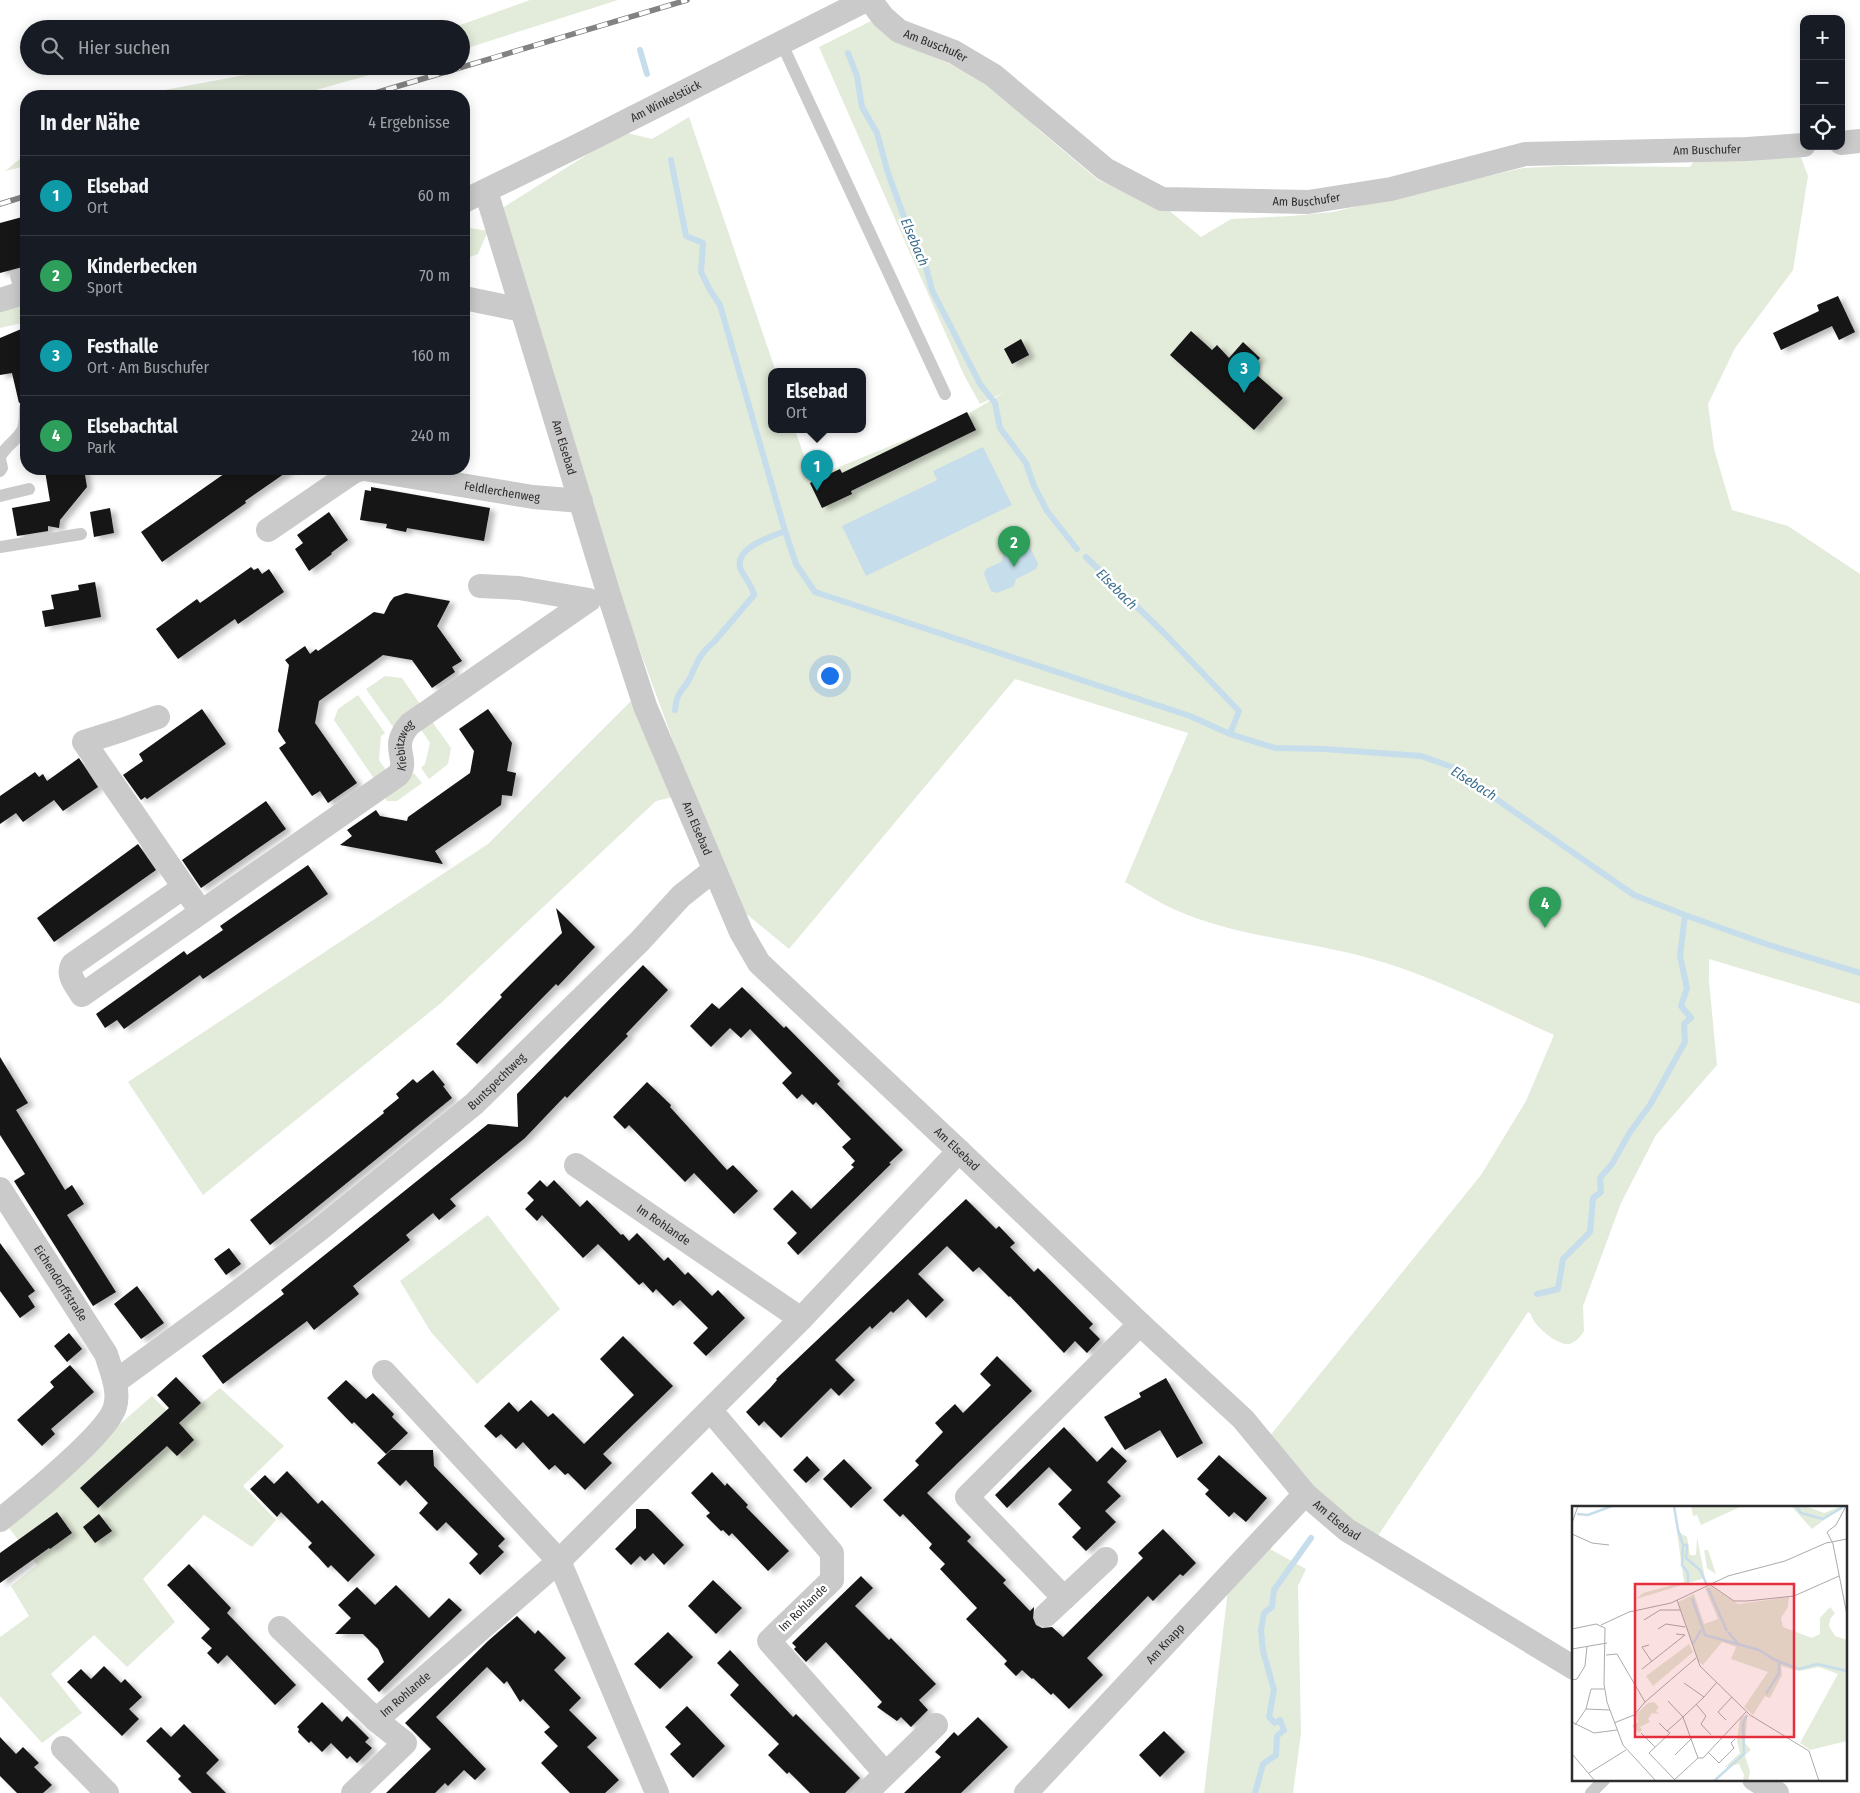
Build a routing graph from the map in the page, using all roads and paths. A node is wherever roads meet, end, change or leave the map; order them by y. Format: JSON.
{"nodes":[{"id":1,"x":862,"y":1,"type":"edge"},
{"id":2,"x":781,"y":42,"type":"junction"},
{"id":3,"x":1860,"y":141,"type":"edge"},
{"id":4,"x":1845,"y":143,"type":"edge"},
{"id":5,"x":1800,"y":145,"type":"edge"},
{"id":6,"x":486,"y":191,"type":"junction"},
{"id":7,"x":470,"y":198,"type":"edge"},
{"id":8,"x":470,"y":299,"type":"edge"},
{"id":9,"x":522,"y":310,"type":"junction"},
{"id":10,"x":945,"y":394,"type":"dead end"},
{"id":11,"x":20,"y":433,"type":"edge"},
{"id":12,"x":0,"y":458,"type":"edge"},
{"id":13,"x":0,"y":471,"type":"edge"},
{"id":14,"x":349,"y":475,"type":"edge"},
{"id":15,"x":399,"y":475,"type":"edge"},
{"id":16,"x":29,"y":489,"type":"dead end"},
{"id":17,"x":0,"y":496,"type":"edge"},
{"id":18,"x":581,"y":501,"type":"junction"},
{"id":19,"x":268,"y":530,"type":"dead end"},
{"id":20,"x":81,"y":534,"type":"dead end"},
{"id":21,"x":0,"y":547,"type":"edge"},
{"id":22,"x":480,"y":586,"type":"dead end"},
{"id":23,"x":599,"y":597,"type":"junction"},
{"id":24,"x":158,"y":717,"type":"dead end"},
{"id":25,"x":714,"y":870,"type":"junction"},
{"id":26,"x":184,"y":887,"type":"junction"},
{"id":27,"x":201,"y":912,"type":"junction"},
{"id":28,"x":959,"y":1151,"type":"junction"},
{"id":29,"x":576,"y":1165,"type":"dead end"},
{"id":30,"x":0,"y":1189,"type":"edge"},
{"id":31,"x":801,"y":1319,"type":"junction"},
{"id":32,"x":1140,"y":1324,"type":"junction"},
{"id":33,"x":384,"y":1372,"type":"dead end"},
{"id":34,"x":115,"y":1382,"type":"junction"},
{"id":35,"x":711,"y":1411,"type":"junction"},
{"id":36,"x":1304,"y":1494,"type":"junction"},
{"id":37,"x":0,"y":1520,"type":"edge"},
{"id":38,"x":1106,"y":1558,"type":"dead end"},
{"id":39,"x":559,"y":1561,"type":"junction"},
{"id":40,"x":1064,"y":1598,"type":"junction"},
{"id":41,"x":1046,"y":1615,"type":"dead end"},
{"id":42,"x":280,"y":1628,"type":"dead end"},
{"id":43,"x":1572,"y":1667,"type":"edge"},
{"id":44,"x":376,"y":1720,"type":"junction"},
{"id":45,"x":936,"y":1725,"type":"dead end"},
{"id":46,"x":63,"y":1748,"type":"dead end"},
{"id":47,"x":885,"y":1773,"type":"junction"},
{"id":48,"x":1604,"y":1780,"type":"edge"},
{"id":49,"x":1756,"y":1780,"type":"edge"},
{"id":50,"x":107,"y":1793,"type":"edge"},
{"id":51,"x":353,"y":1793,"type":"edge"},
{"id":52,"x":657,"y":1793,"type":"edge"},
{"id":53,"x":866,"y":1793,"type":"edge"},
{"id":54,"x":1026,"y":1793,"type":"edge"},
{"id":55,"x":1591,"y":1793,"type":"edge"},
{"id":56,"x":1777,"y":1793,"type":"edge"}],
"edges":[{"from":1,"to":2,"type":"street","name":"Am Winkelstück"},
{"from":1,"to":5,"type":"street","name":"Am Buschufer"},
{"from":2,"to":6,"type":"street","name":"Am Winkelstück"},
{"from":2,"to":10,"type":"lane"},
{"from":3,"to":4,"type":"street"},
{"from":6,"to":7,"type":"street","name":"Am Winkelstück"},
{"from":6,"to":9,"type":"street","name":"Am Elsebad"},
{"from":8,"to":9,"type":"street"},
{"from":9,"to":18,"type":"street","name":"Am Elsebad"},
{"from":11,"to":12,"type":"lane"},
{"from":12,"to":13,"type":"lane"},
{"from":14,"to":19,"type":"street","name":"Feldlerchenweg"},
{"from":15,"to":18,"type":"street","name":"Feldlerchenweg"},
{"from":16,"to":17,"type":"lane"},
{"from":18,"to":23,"type":"street","name":"Am Elsebad"},
{"from":20,"to":21,"type":"lane"},
{"from":22,"to":23,"type":"street"},
{"from":23,"to":25,"type":"street","name":"Am Elsebad"},
{"from":23,"to":27,"type":"street","name":"Kiebitzweg"},
{"from":24,"to":26,"type":"street"},
{"from":25,"to":28,"type":"street","name":"Am Elsebad"},
{"from":25,"to":34,"type":"street","name":"Buntspechtweg"},
{"from":26,"to":27,"type":"street"},
{"from":26,"to":27,"type":"street","name":"Kiebitzweg"},
{"from":28,"to":31,"type":"street","name":"Im Rohlande"},
{"from":28,"to":32,"type":"street","name":"Am Elsebad"},
{"from":29,"to":31,"type":"street","name":"Im Rohlande"},
{"from":30,"to":34,"type":"street","name":"Eichendorffstraße"},
{"from":31,"to":35,"type":"street","name":"Im Rohlande"},
{"from":32,"to":36,"type":"street","name":"Am Elsebad"},
{"from":32,"to":40,"type":"street"},
{"from":33,"to":39,"type":"street"},
{"from":34,"to":37,"type":"street","name":"Eichendorffstraße"},
{"from":35,"to":39,"type":"street","name":"Im Rohlande"},
{"from":35,"to":47,"type":"street","name":"Im Rohlande"},
{"from":36,"to":43,"type":"street","name":"Am Elsebad"},
{"from":36,"to":54,"type":"street","name":"Am Knapp"},
{"from":38,"to":40,"type":"street"},
{"from":39,"to":44,"type":"street","name":"Im Rohlande"},
{"from":39,"to":52,"type":"street"},
{"from":40,"to":41,"type":"street"},
{"from":42,"to":44,"type":"street","name":"Im Rohlande"},
{"from":44,"to":51,"type":"street"},
{"from":45,"to":47,"type":"street"},
{"from":46,"to":50,"type":"street"},
{"from":47,"to":53,"type":"street"},
{"from":48,"to":55,"type":"lane"},
{"from":49,"to":56,"type":"street"}]}
